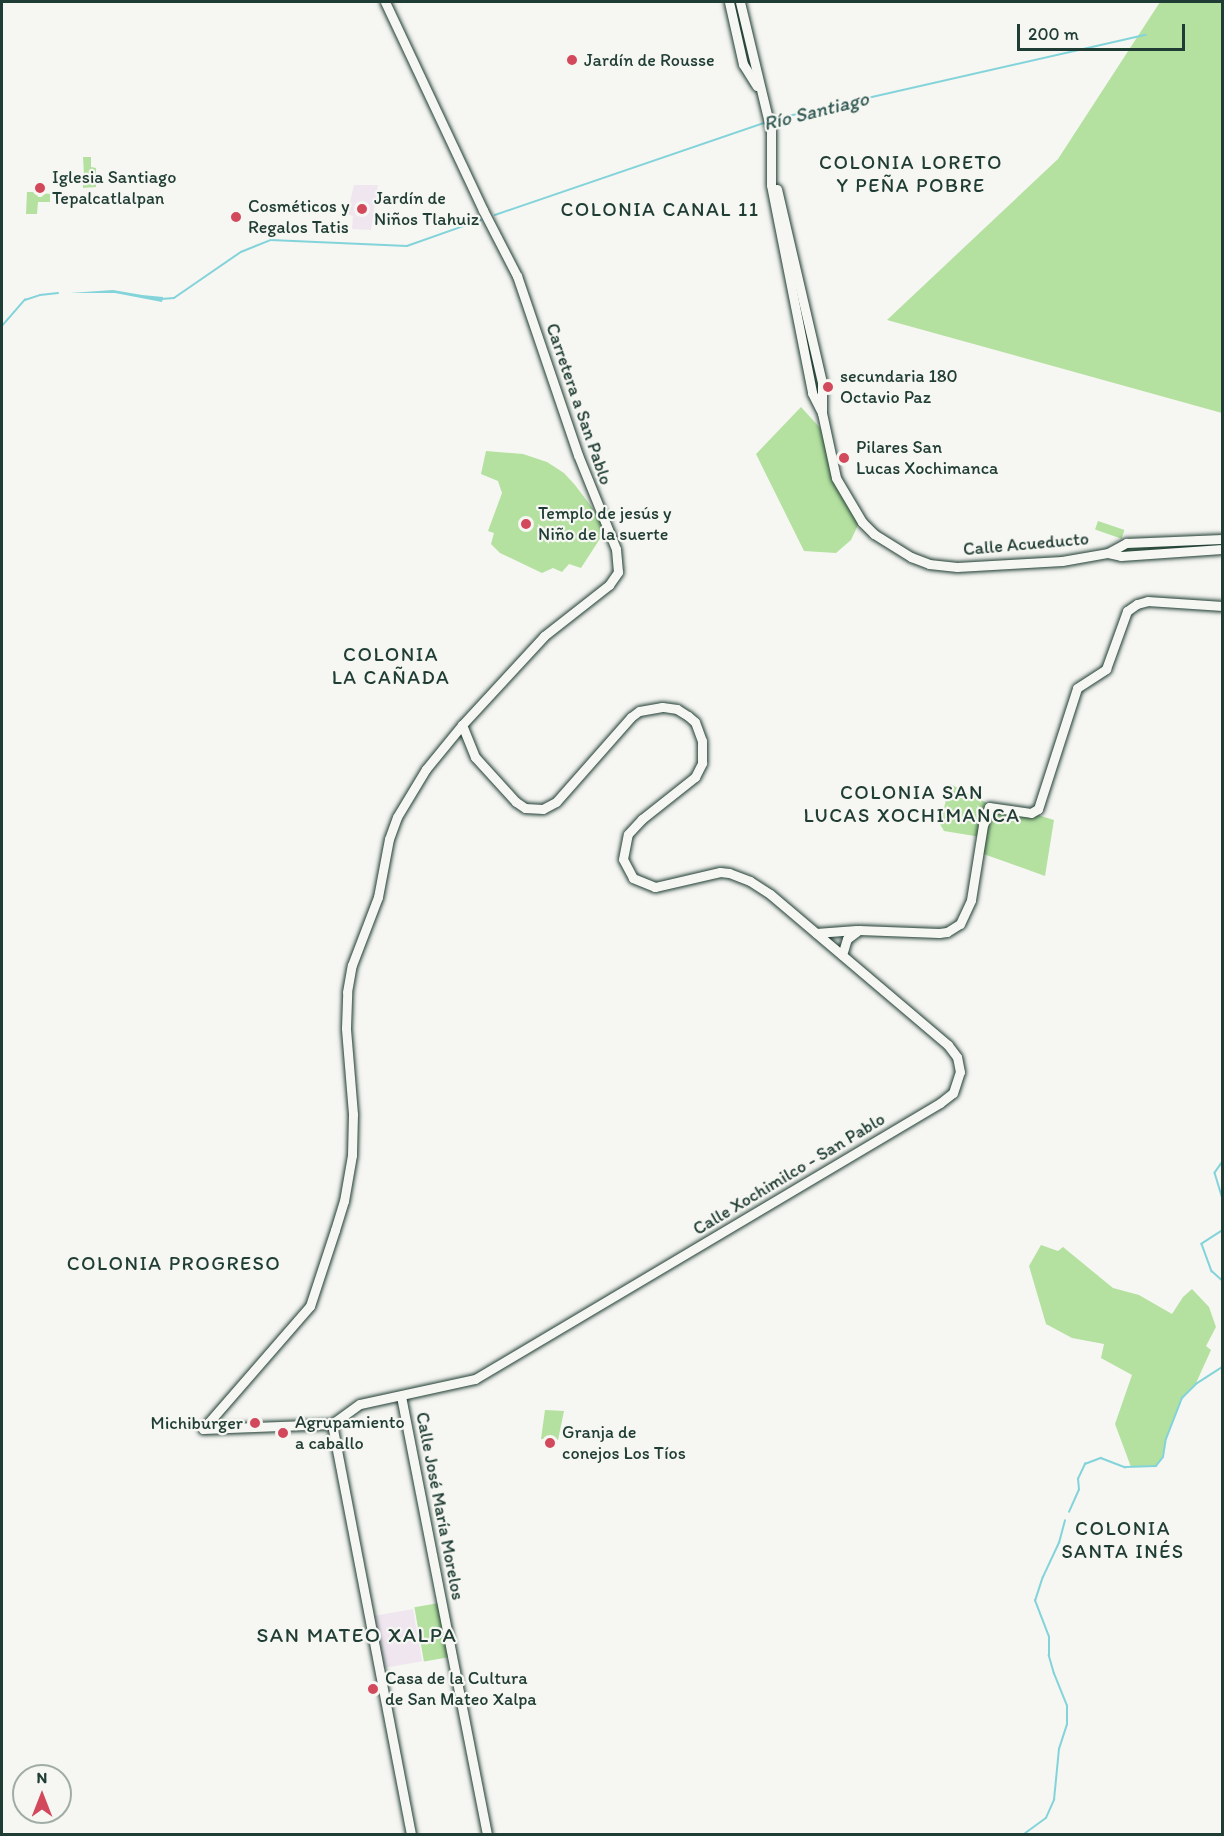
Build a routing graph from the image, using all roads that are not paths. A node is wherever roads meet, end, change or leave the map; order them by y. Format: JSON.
{"nodes":[{"id":1,"x":385,"y":2,"type":"edge"},
{"id":2,"x":729,"y":2,"type":"edge"},
{"id":3,"x":740,"y":2,"type":"edge"},
{"id":4,"x":764,"y":96,"type":"junction"},
{"id":5,"x":1222,"y":539,"type":"edge"},
{"id":6,"x":1222,"y":549,"type":"edge"},
{"id":7,"x":1108,"y":553,"type":"junction"},
{"id":8,"x":1222,"y":606,"type":"edge"},
{"id":9,"x":462,"y":725,"type":"junction"},
{"id":10,"x":859,"y":930,"type":"junction"},
{"id":11,"x":816,"y":933,"type":"junction"},
{"id":12,"x":842,"y":955,"type":"junction"},
{"id":13,"x":401,"y":1396,"type":"junction"},
{"id":14,"x":332,"y":1424,"type":"junction"},
{"id":15,"x":411,"y":1834,"type":"edge"},
{"id":16,"x":487,"y":1834,"type":"edge"}],
"edges":[{"from":1,"to":9,"type":"main road","name":"Carretera a San Pablo"},
{"from":2,"to":4,"type":"main road","name":"Calle Acueducto"},
{"from":3,"to":4,"type":"main road","name":"Calle Acueducto"},
{"from":4,"to":7,"type":"main road","name":"Calle Acueducto"},
{"from":5,"to":7,"type":"main road","name":"Calle Acueducto"},
{"from":6,"to":7,"type":"main road","name":"Calle Acueducto"},
{"from":8,"to":10,"type":"main road"},
{"from":9,"to":11,"type":"main road"},
{"from":9,"to":14,"type":"main road","name":"Carretera a San Pablo"},
{"from":10,"to":11,"type":"main road"},
{"from":10,"to":12,"type":"main road"},
{"from":11,"to":12,"type":"main road"},
{"from":12,"to":13,"type":"main road","name":"Calle Xochimilco - San Pablo"},
{"from":13,"to":14,"type":"main road","name":"Calle Xochimilco - San Pablo"},
{"from":13,"to":16,"type":"main road","name":"Calle José María Morelos"},
{"from":14,"to":15,"type":"main road"}]}
